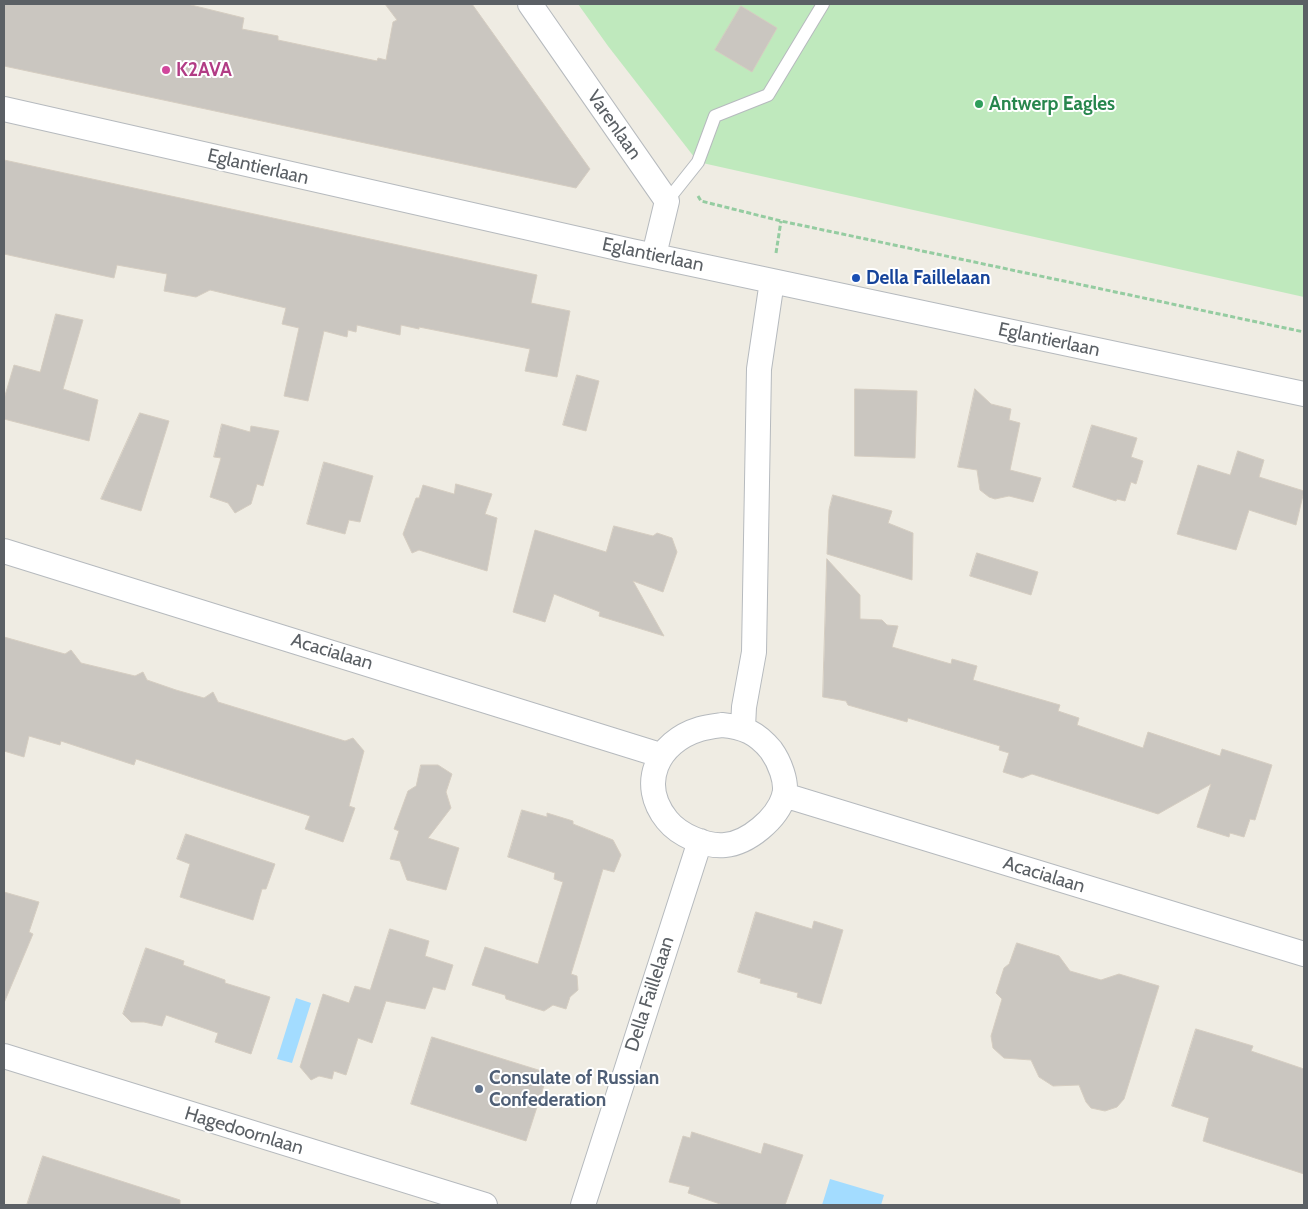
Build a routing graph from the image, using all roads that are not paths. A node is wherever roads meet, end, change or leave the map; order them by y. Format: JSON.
{"nodes":[{"id":1,"x":530,"y":4,"type":"edge"},
{"id":2,"x":823,"y":4,"type":"edge"},
{"id":3,"x":4,"y":109,"type":"edge"},
{"id":4,"x":667,"y":201,"type":"junction"},
{"id":5,"x":654,"y":256,"type":"junction"},
{"id":6,"x":772,"y":281,"type":"junction"},
{"id":7,"x":1304,"y":394,"type":"edge"},
{"id":8,"x":4,"y":551,"type":"edge"},
{"id":9,"x":743,"y":727,"type":"junction"},
{"id":10,"x":660,"y":755,"type":"junction"},
{"id":11,"x":784,"y":795,"type":"junction"},
{"id":12,"x":700,"y":841,"type":"junction"},
{"id":13,"x":1304,"y":954,"type":"edge"},
{"id":14,"x":4,"y":1056,"type":"edge"},
{"id":15,"x":485,"y":1205,"type":"edge"},
{"id":16,"x":583,"y":1205,"type":"edge"}],
"edges":[{"from":1,"to":4,"type":"street","name":"Varenlaan"},
{"from":2,"to":4,"type":"lane"},
{"from":3,"to":5,"type":"street","name":"Eglantierlaan"},
{"from":4,"to":5,"type":"street"},
{"from":5,"to":6,"type":"street","name":"Eglantierlaan"},
{"from":6,"to":7,"type":"street","name":"Eglantierlaan"},
{"from":6,"to":9,"type":"street"},
{"from":8,"to":10,"type":"street","name":"Acacialaan"},
{"from":9,"to":10,"type":"street"},
{"from":9,"to":11,"type":"street"},
{"from":10,"to":12,"type":"street"},
{"from":11,"to":12,"type":"street"},
{"from":11,"to":13,"type":"street","name":"Acacialaan"},
{"from":12,"to":16,"type":"street","name":"Della Faillelaan"},
{"from":14,"to":15,"type":"street","name":"Hagedoornlaan"}]}
